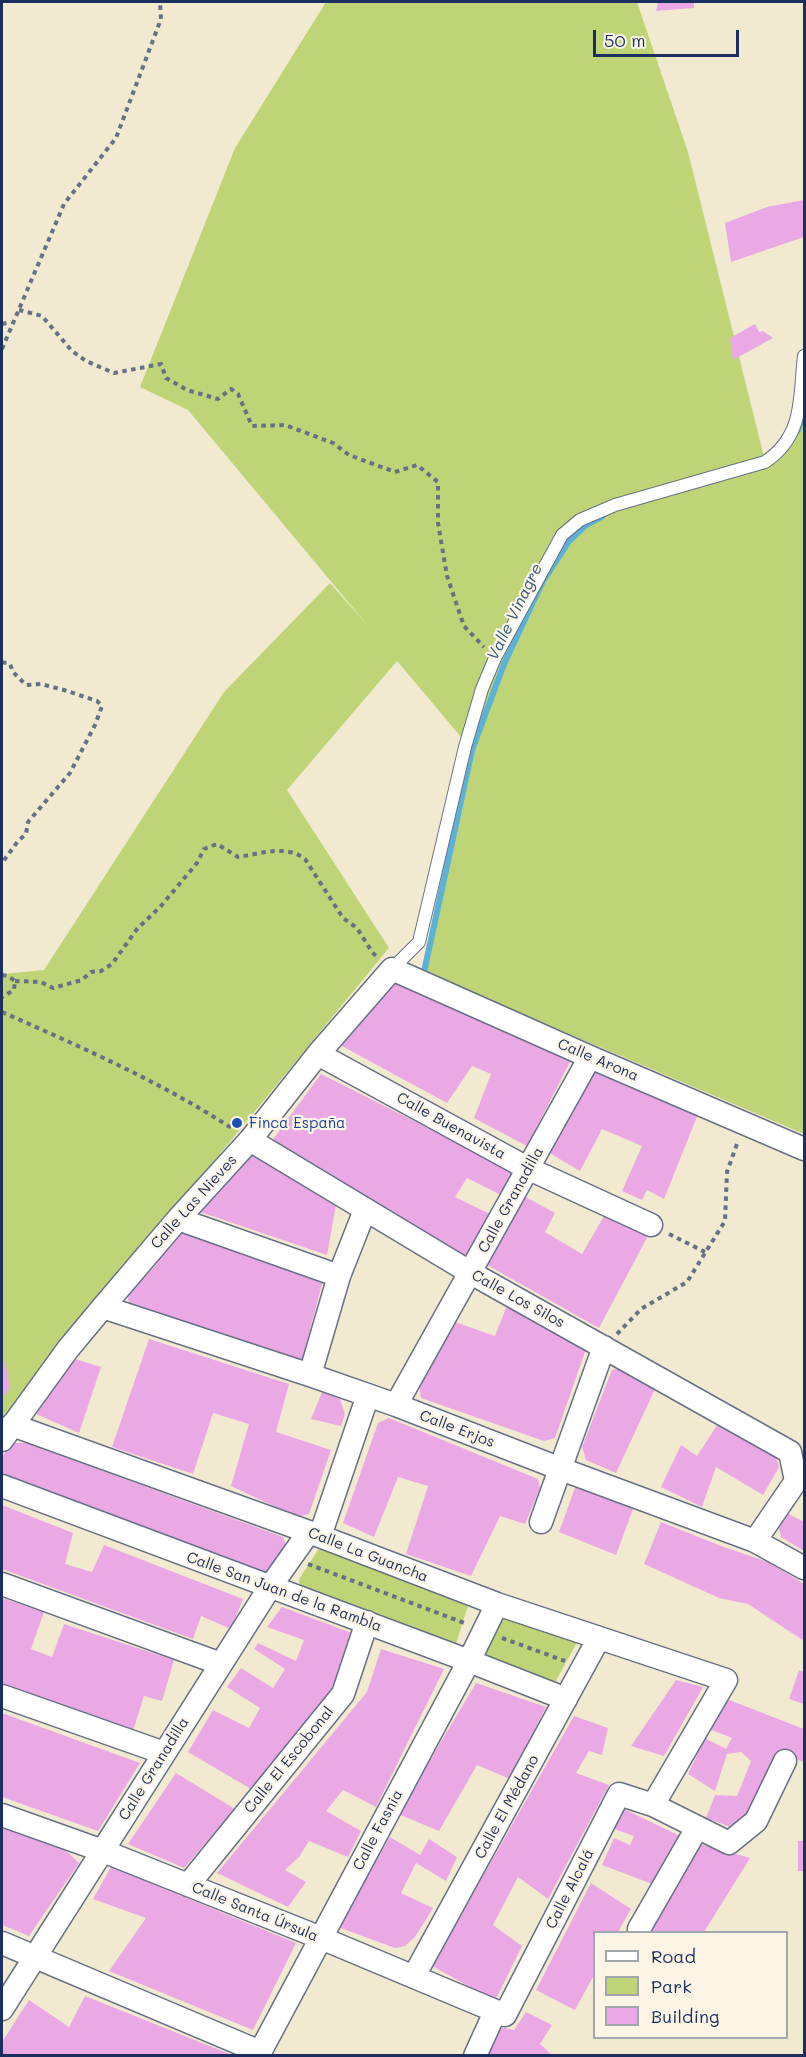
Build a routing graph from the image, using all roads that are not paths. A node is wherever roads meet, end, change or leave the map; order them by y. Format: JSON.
{"nodes":[{"id":1,"x":804,"y":356,"type":"edge"},
{"id":2,"x":392,"y":969,"type":"junction"},
{"id":3,"x":318,"y":1054,"type":"junction"},
{"id":4,"x":590,"y":1057,"type":"junction"},
{"id":5,"x":250,"y":1140,"type":"junction"},
{"id":6,"x":804,"y":1149,"type":"edge"},
{"id":7,"x":527,"y":1168,"type":"junction"},
{"id":8,"x":365,"y":1210,"type":"junction"},
{"id":9,"x":178,"y":1219,"type":"junction"},
{"id":10,"x":651,"y":1225,"type":"road end"},
{"id":11,"x":471,"y":1273,"type":"junction"},
{"id":12,"x":339,"y":1276,"type":"junction"},
{"id":13,"x":103,"y":1307,"type":"junction"},
{"id":14,"x":604,"y":1347,"type":"junction"},
{"id":15,"x":310,"y":1375,"type":"junction"},
{"id":16,"x":368,"y":1395,"type":"junction"},
{"id":17,"x":396,"y":1406,"type":"junction"},
{"id":18,"x":7,"y":1432,"type":"edge"},
{"id":19,"x":561,"y":1469,"type":"junction"},
{"id":20,"x":2,"y":1486,"type":"edge"},
{"id":21,"x":541,"y":1522,"type":"dead end"},
{"id":22,"x":315,"y":1534,"type":"junction"},
{"id":23,"x":755,"y":1540,"type":"junction"},
{"id":24,"x":804,"y":1568,"type":"edge"},
{"id":25,"x":2,"y":1584,"type":"edge"},
{"id":26,"x":270,"y":1587,"type":"junction"},
{"id":27,"x":497,"y":1604,"type":"junction"},
{"id":28,"x":366,"y":1622,"type":"junction"},
{"id":29,"x":599,"y":1638,"type":"junction"},
{"id":30,"x":469,"y":1660,"type":"junction"},
{"id":31,"x":221,"y":1664,"type":"junction"},
{"id":32,"x":2,"y":1696,"type":"edge"},
{"id":33,"x":566,"y":1699,"type":"junction"},
{"id":34,"x":164,"y":1753,"type":"junction"},
{"id":35,"x":785,"y":1761,"type":"dead end"},
{"id":36,"x":653,"y":1805,"type":"junction"},
{"id":37,"x":2,"y":1815,"type":"edge"},
{"id":38,"x":697,"y":1828,"type":"junction"},
{"id":39,"x":103,"y":1851,"type":"junction"},
{"id":40,"x":188,"y":1885,"type":"junction"},
{"id":41,"x":639,"y":1929,"type":"dead end"},
{"id":42,"x":321,"y":1938,"type":"junction"},
{"id":43,"x":2,"y":1943,"type":"edge"},
{"id":44,"x":34,"y":1956,"type":"junction"},
{"id":45,"x":414,"y":1976,"type":"junction"},
{"id":46,"x":2,"y":2009,"type":"edge"},
{"id":47,"x":500,"y":2013,"type":"junction"},
{"id":48,"x":259,"y":2054,"type":"edge"},
{"id":49,"x":475,"y":2055,"type":"edge"}],
"edges":[{"from":1,"to":2,"type":"lane"},
{"from":2,"to":3,"type":"street","name":"Calle Las Nieves"},
{"from":2,"to":4,"type":"street","name":"Calle Arona"},
{"from":3,"to":5,"type":"street","name":"Calle Las Nieves"},
{"from":3,"to":7,"type":"street","name":"Calle Buenavista"},
{"from":4,"to":6,"type":"street","name":"Calle Arona"},
{"from":4,"to":7,"type":"street","name":"Calle Granadilla"},
{"from":5,"to":8,"type":"street","name":"Calle Los Silos"},
{"from":5,"to":9,"type":"street","name":"Calle Las Nieves"},
{"from":7,"to":10,"type":"street","name":"Calle Buenavista"},
{"from":7,"to":11,"type":"street","name":"Calle Granadilla"},
{"from":8,"to":11,"type":"street","name":"Calle Los Silos"},
{"from":8,"to":12,"type":"street"},
{"from":9,"to":12,"type":"street"},
{"from":9,"to":13,"type":"street","name":"Calle Las Nieves"},
{"from":11,"to":14,"type":"street","name":"Calle Los Silos"},
{"from":11,"to":17,"type":"street","name":"Calle Granadilla"},
{"from":12,"to":15,"type":"street"},
{"from":13,"to":15,"type":"street","name":"Calle Erjos"},
{"from":13,"to":18,"type":"street","name":"Calle Las Nieves"},
{"from":14,"to":19,"type":"street"},
{"from":14,"to":23,"type":"street","name":"Calle Los Silos"},
{"from":15,"to":16,"type":"street","name":"Calle Erjos"},
{"from":16,"to":17,"type":"street","name":"Calle Erjos"},
{"from":16,"to":22,"type":"street","name":"Calle Granadilla"},
{"from":17,"to":19,"type":"street","name":"Calle Erjos"},
{"from":18,"to":22,"type":"street","name":"Calle La Guancha"},
{"from":19,"to":21,"type":"street"},
{"from":19,"to":23,"type":"street","name":"Calle Erjos"},
{"from":20,"to":26,"type":"street","name":"Calle San Juan de la Rambla"},
{"from":22,"to":26,"type":"street","name":"Calle Granadilla"},
{"from":22,"to":27,"type":"street","name":"Calle La Guancha"},
{"from":23,"to":24,"type":"street","name":"Calle Erjos"},
{"from":25,"to":31,"type":"street"},
{"from":26,"to":28,"type":"street","name":"Calle San Juan de la Rambla"},
{"from":26,"to":31,"type":"street","name":"Calle Granadilla"},
{"from":27,"to":29,"type":"street","name":"Calle La Guancha"},
{"from":27,"to":30,"type":"street","name":"Calle Fasnia"},
{"from":28,"to":30,"type":"street","name":"Calle San Juan de la Rambla"},
{"from":28,"to":40,"type":"street","name":"Calle El Escobonal"},
{"from":29,"to":33,"type":"street","name":"Calle El Médano"},
{"from":29,"to":36,"type":"street","name":"Calle La Guancha"},
{"from":30,"to":33,"type":"street","name":"Calle San Juan de la Rambla"},
{"from":30,"to":42,"type":"street","name":"Calle Fasnia"},
{"from":31,"to":34,"type":"street","name":"Calle Granadilla"},
{"from":32,"to":34,"type":"street"},
{"from":33,"to":45,"type":"street","name":"Calle El Médano"},
{"from":34,"to":39,"type":"street","name":"Calle Granadilla"},
{"from":35,"to":38,"type":"street","name":"Calle Alcalá"},
{"from":36,"to":38,"type":"street","name":"Calle Alcalá"},
{"from":36,"to":47,"type":"street","name":"Calle Alcalá"},
{"from":37,"to":39,"type":"street","name":"Calle Santa Úrsula"},
{"from":38,"to":41,"type":"street"},
{"from":39,"to":40,"type":"street","name":"Calle Santa Úrsula"},
{"from":39,"to":44,"type":"street","name":"Calle Granadilla"},
{"from":40,"to":42,"type":"street","name":"Calle Santa Úrsula"},
{"from":42,"to":45,"type":"street","name":"Calle Santa Úrsula"},
{"from":42,"to":48,"type":"street","name":"Calle Fasnia"},
{"from":43,"to":44,"type":"street"},
{"from":44,"to":46,"type":"street","name":"Calle Granadilla"},
{"from":44,"to":48,"type":"street"},
{"from":45,"to":47,"type":"street","name":"Calle Santa Úrsula"},
{"from":47,"to":49,"type":"street","name":"Calle Alcalá"}]}
